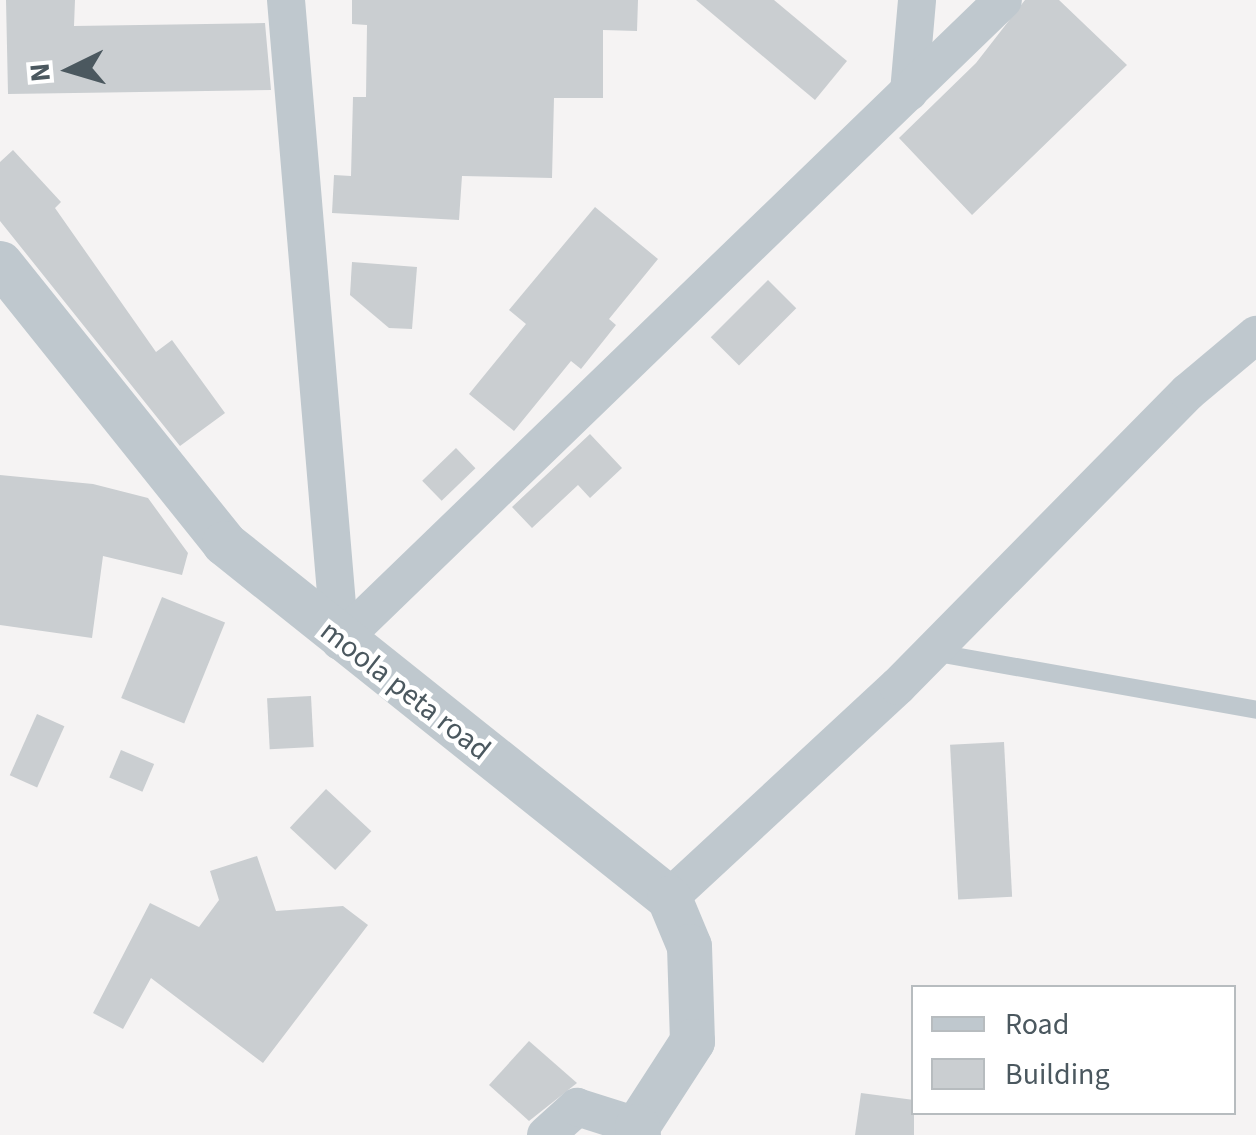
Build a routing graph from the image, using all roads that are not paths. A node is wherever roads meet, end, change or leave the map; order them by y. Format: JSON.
{"nodes":[{"id":1,"x":286,"y":0,"type":"edge"},
{"id":2,"x":917,"y":0,"type":"edge"},
{"id":3,"x":1002,"y":0,"type":"edge"},
{"id":4,"x":908,"y":92,"type":"junction"},
{"id":5,"x":0,"y":263,"type":"edge"},
{"id":6,"x":1256,"y":335,"type":"edge"},
{"id":7,"x":340,"y":641,"type":"junction"},
{"id":8,"x":931,"y":652,"type":"junction"},
{"id":9,"x":1256,"y":710,"type":"edge"},
{"id":10,"x":670,"y":898,"type":"junction"},
{"id":11,"x":638,"y":1130,"type":"edge"},
{"id":12,"x":546,"y":1135,"type":"edge"}],
"edges":[{"from":1,"to":7,"type":"street"},
{"from":2,"to":4,"type":"street"},
{"from":3,"to":4,"type":"street"},
{"from":4,"to":7,"type":"street"},
{"from":5,"to":7,"type":"street","name":"moola peta road"},
{"from":6,"to":8,"type":"street"},
{"from":7,"to":10,"type":"street","name":"moola peta road"},
{"from":8,"to":9,"type":"lane"},
{"from":8,"to":10,"type":"street"},
{"from":10,"to":11,"type":"street"},
{"from":11,"to":12,"type":"street"}]}
